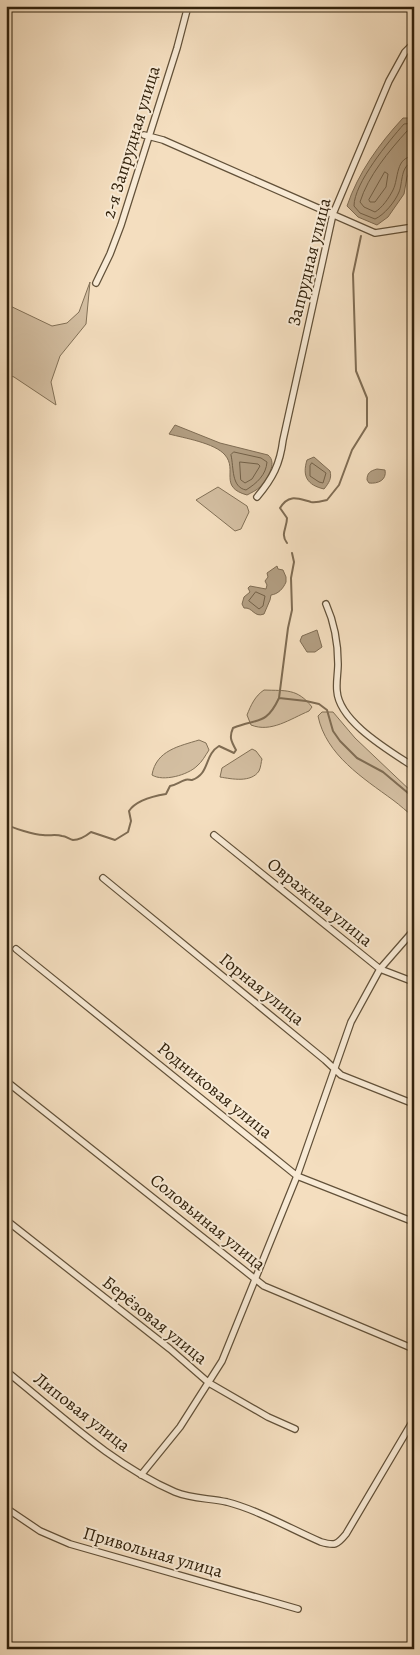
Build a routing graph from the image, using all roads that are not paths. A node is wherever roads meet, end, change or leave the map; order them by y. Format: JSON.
{"nodes":[{"id":1,"x":188,"y":6,"type":"edge"},
{"id":2,"x":414,"y":43,"type":"edge"},
{"id":3,"x":146,"y":135,"type":"junction"},
{"id":4,"x":333,"y":214,"type":"junction"},
{"id":5,"x":414,"y":227,"type":"edge"},
{"id":6,"x":96,"y":283,"type":"dead end"},
{"id":7,"x":257,"y":497,"type":"dead end"},
{"id":8,"x":326,"y":604,"type":"dead end"},
{"id":9,"x":414,"y":767,"type":"edge"},
{"id":10,"x":214,"y":835,"type":"dead end"},
{"id":11,"x":103,"y":878,"type":"dead end"},
{"id":12,"x":414,"y":930,"type":"edge"},
{"id":13,"x":16,"y":949,"type":"dead end"},
{"id":14,"x":380,"y":968,"type":"junction"},
{"id":15,"x":414,"y":982,"type":"edge"},
{"id":16,"x":334,"y":1069,"type":"junction"},
{"id":17,"x":6,"y":1081,"type":"edge"},
{"id":18,"x":414,"y":1104,"type":"edge"},
{"id":19,"x":296,"y":1176,"type":"junction"},
{"id":20,"x":6,"y":1220,"type":"edge"},
{"id":21,"x":414,"y":1222,"type":"edge"},
{"id":22,"x":256,"y":1279,"type":"junction"},
{"id":23,"x":414,"y":1349,"type":"edge"},
{"id":24,"x":6,"y":1371,"type":"edge"},
{"id":25,"x":209,"y":1383,"type":"junction"},
{"id":26,"x":414,"y":1419,"type":"edge"},
{"id":27,"x":295,"y":1428,"type":"dead end"},
{"id":28,"x":141,"y":1475,"type":"junction"},
{"id":29,"x":6,"y":1508,"type":"edge"},
{"id":30,"x":298,"y":1609,"type":"dead end"}],
"edges":[{"from":1,"to":3,"type":"street","name":"2-я Запрудная улица"},
{"from":2,"to":4,"type":"street","name":"Запрудная улица"},
{"from":3,"to":4,"type":"street"},
{"from":3,"to":6,"type":"street","name":"2-я Запрудная улица"},
{"from":4,"to":5,"type":"street"},
{"from":4,"to":7,"type":"street","name":"Запрудная улица"},
{"from":8,"to":9,"type":"street"},
{"from":10,"to":14,"type":"street","name":"Овражная улица"},
{"from":11,"to":16,"type":"street","name":"Горная улица"},
{"from":12,"to":14,"type":"street"},
{"from":13,"to":19,"type":"street","name":"Родниковая улица"},
{"from":14,"to":15,"type":"street","name":"Овражная улица"},
{"from":14,"to":16,"type":"street"},
{"from":16,"to":18,"type":"street","name":"Горная улица"},
{"from":16,"to":19,"type":"street"},
{"from":17,"to":22,"type":"street","name":"Соловьиная улица"},
{"from":19,"to":21,"type":"street","name":"Родниковая улица"},
{"from":19,"to":22,"type":"street"},
{"from":20,"to":25,"type":"street","name":"Берёзовая улица"},
{"from":22,"to":23,"type":"street","name":"Соловьиная улица"},
{"from":22,"to":25,"type":"street"},
{"from":24,"to":28,"type":"street","name":"Липовая улица"},
{"from":25,"to":27,"type":"street","name":"Берёзовая улица"},
{"from":25,"to":28,"type":"street"},
{"from":26,"to":28,"type":"street","name":"Липовая улица"},
{"from":29,"to":30,"type":"street","name":"Привольная улица"}]}
